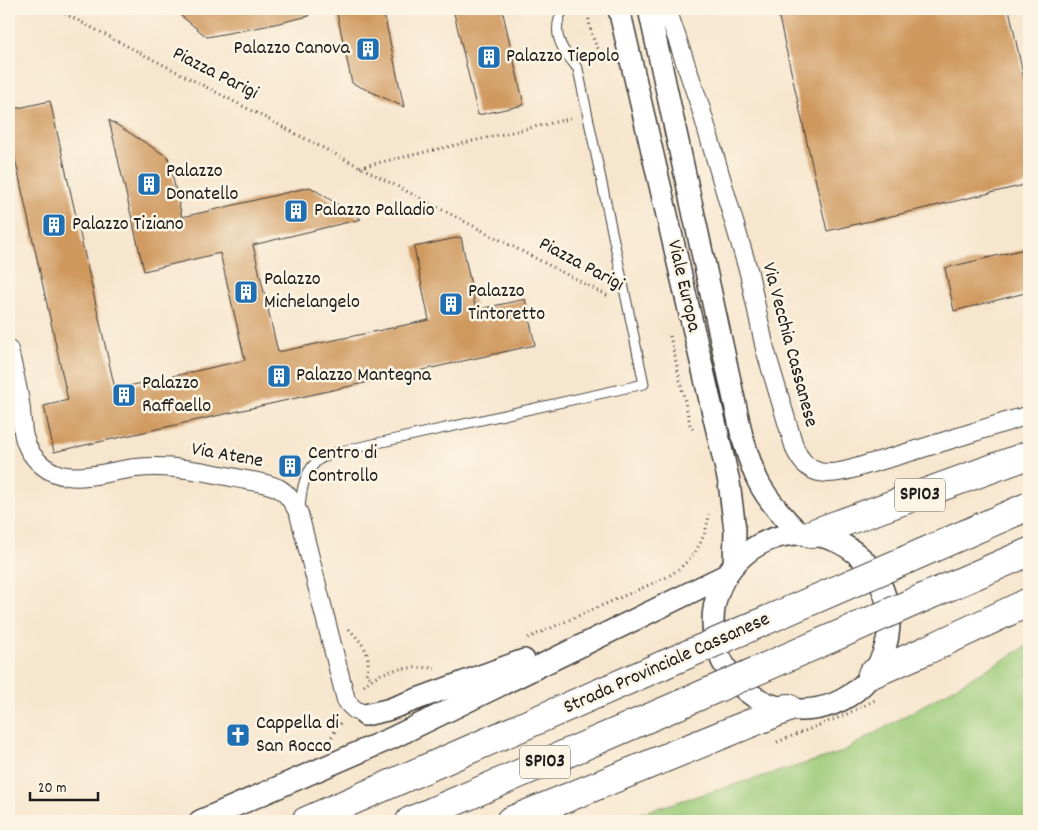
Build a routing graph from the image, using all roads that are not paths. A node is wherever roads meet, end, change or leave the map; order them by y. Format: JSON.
{"nodes":[{"id":1,"x":563,"y":9,"type":"edge"},
{"id":2,"x":619,"y":9,"type":"edge"},
{"id":3,"x":649,"y":9,"type":"edge"},
{"id":4,"x":667,"y":9,"type":"edge"},
{"id":5,"x":9,"y":350,"type":"edge"},
{"id":6,"x":1029,"y":415,"type":"edge"},
{"id":7,"x":1029,"y":455,"type":"edge"},
{"id":8,"x":1029,"y":506,"type":"edge"},
{"id":9,"x":299,"y":514,"type":"junction"},
{"id":10,"x":806,"y":534,"type":"junction"},
{"id":11,"x":1029,"y":552,"type":"edge"},
{"id":12,"x":730,"y":570,"type":"junction"},
{"id":13,"x":1029,"y":602,"type":"edge"},
{"id":14,"x":630,"y":622,"type":"junction"},
{"id":15,"x":875,"y":687,"type":"junction"},
{"id":16,"x":788,"y":708,"type":"junction"},
{"id":17,"x":358,"y":711,"type":"joint"},
{"id":18,"x":200,"y":821,"type":"edge"},
{"id":19,"x":306,"y":821,"type":"edge"},
{"id":20,"x":410,"y":821,"type":"edge"},
{"id":21,"x":510,"y":821,"type":"edge"}],
"edges":[{"from":1,"to":9,"type":"lane"},
{"from":2,"to":12,"type":"street","name":"Viale Europa"},
{"from":3,"to":10,"type":"street","name":"Viale Europa"},
{"from":4,"to":6,"type":"street","name":"Via Vecchia Cassanese"},
{"from":5,"to":9,"type":"street","name":"Via Atene"},
{"from":7,"to":10,"type":"main road","number":"SP103"},
{"from":8,"to":19,"type":"main road","name":"Strada Provinciale Cassanese","number":"SP103","bridge":true},
{"from":9,"to":17,"type":"street","name":"Via Atene"},
{"from":10,"to":12,"type":"street"},
{"from":10,"to":15,"type":"street"},
{"from":11,"to":20,"type":"main road","name":"Strada Provinciale Cassanese","number":"SP103","bridge":true},
{"from":12,"to":14,"type":"street"},
{"from":12,"to":16,"type":"street"},
{"from":13,"to":15,"type":"main road"},
{"from":14,"to":17,"type":"street"},
{"from":14,"to":18,"type":"street"},
{"from":15,"to":16,"type":"street"},
{"from":16,"to":21,"type":"main road"}]}
